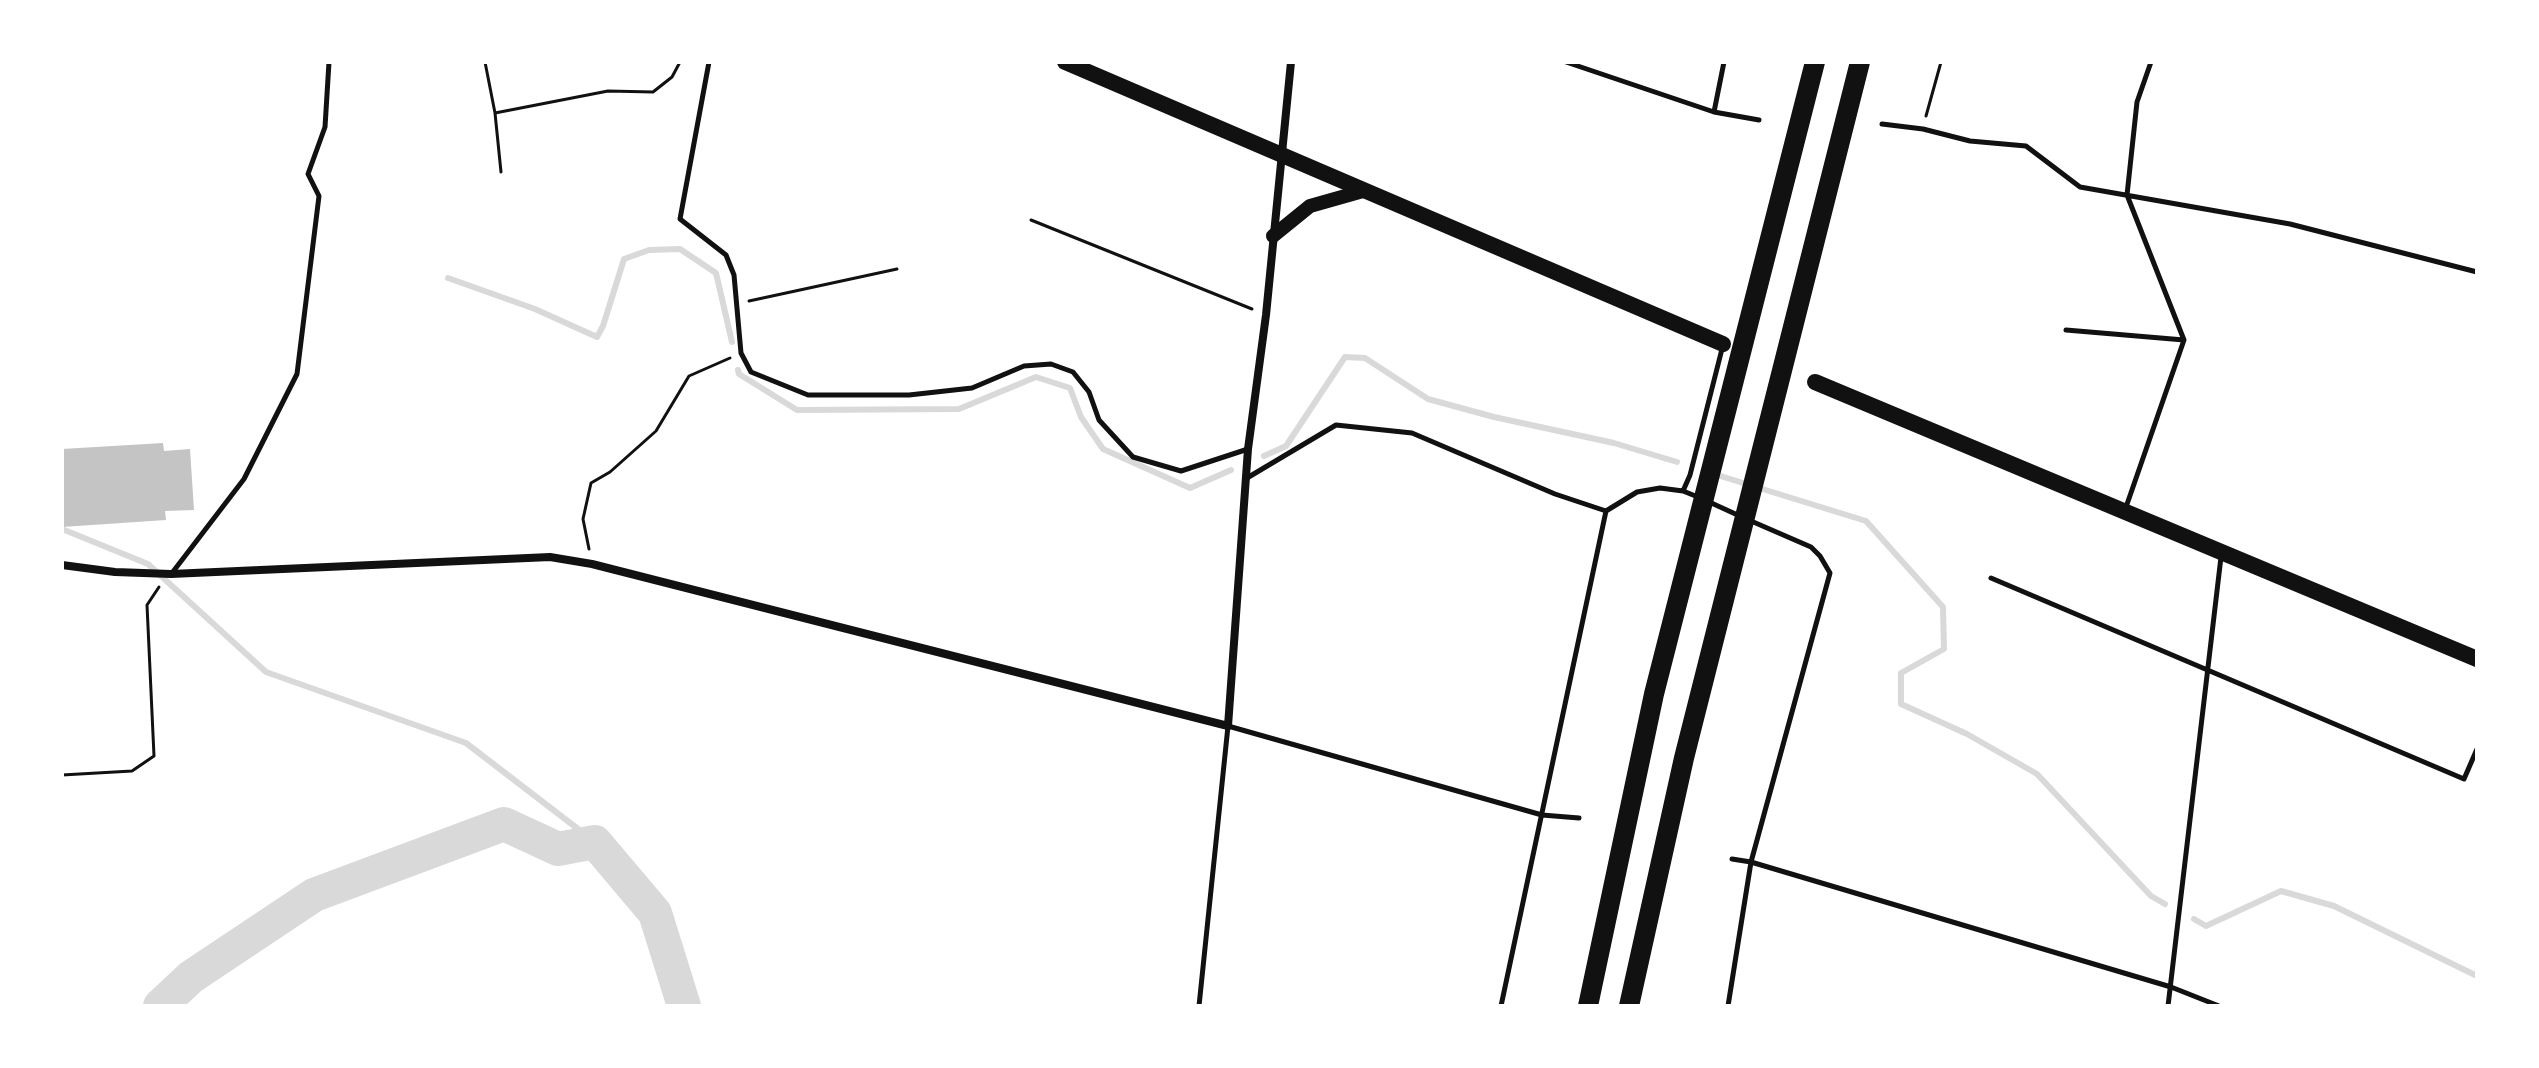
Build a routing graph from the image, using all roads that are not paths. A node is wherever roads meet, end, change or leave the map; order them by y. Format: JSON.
{"nodes":[{"id":1,"x":329,"y":62,"type":"edge"},
{"id":2,"x":709,"y":62,"type":"edge"},
{"id":3,"x":1065,"y":62,"type":"edge"},
{"id":4,"x":1291,"y":62,"type":"edge"},
{"id":5,"x":1566,"y":62,"type":"edge"},
{"id":6,"x":1724,"y":62,"type":"edge"},
{"id":7,"x":1815,"y":62,"type":"edge"},
{"id":8,"x":1860,"y":62,"type":"edge"},
{"id":9,"x":2151,"y":62,"type":"edge"},
{"id":10,"x":1714,"y":112,"type":"junction"},
{"id":11,"x":1759,"y":120,"type":"dead end"},
{"id":12,"x":1882,"y":124,"type":"dead end"},
{"id":13,"x":1281,"y":154,"type":"junction"},
{"id":14,"x":1363,"y":191,"type":"junction"},
{"id":15,"x":2127,"y":195,"type":"junction"},
{"id":16,"x":1273,"y":236,"type":"junction"},
{"id":17,"x":2477,"y":272,"type":"edge"},
{"id":18,"x":2066,"y":330,"type":"dead end"},
{"id":19,"x":2184,"y":340,"type":"junction"},
{"id":20,"x":1723,"y":344,"type":"joint"},
{"id":21,"x":1815,"y":382,"type":"dead end"},
{"id":22,"x":1248,"y":449,"type":"junction"},
{"id":23,"x":1247,"y":478,"type":"junction"},
{"id":24,"x":1683,"y":491,"type":"junction"},
{"id":25,"x":1606,"y":511,"type":"junction"},
{"id":26,"x":2124,"y":513,"type":"junction"},
{"id":27,"x":2221,"y":552,"type":"junction"},
{"id":28,"x":62,"y":565,"type":"edge"},
{"id":29,"x":170,"y":574,"type":"junction"},
{"id":30,"x":1991,"y":578,"type":"dead end"},
{"id":31,"x":2477,"y":659,"type":"edge"},
{"id":32,"x":2208,"y":671,"type":"junction"},
{"id":33,"x":1228,"y":726,"type":"junction"},
{"id":34,"x":2477,"y":749,"type":"edge"},
{"id":35,"x":1542,"y":815,"type":"junction"},
{"id":36,"x":1579,"y":818,"type":"dead end"},
{"id":37,"x":1732,"y":859,"type":"dead end"},
{"id":38,"x":1751,"y":862,"type":"junction"},
{"id":39,"x":2171,"y":987,"type":"junction"},
{"id":40,"x":1199,"y":1006,"type":"edge"},
{"id":41,"x":1501,"y":1006,"type":"edge"},
{"id":42,"x":1588,"y":1006,"type":"edge"},
{"id":43,"x":1629,"y":1006,"type":"edge"},
{"id":44,"x":1728,"y":1006,"type":"edge"},
{"id":45,"x":2168,"y":1006,"type":"edge"},
{"id":46,"x":2219,"y":1006,"type":"edge"}],
"edges":[{"from":1,"to":29,"type":"lane"},
{"from":2,"to":22,"type":"lane"},
{"from":3,"to":13,"type":"main road"},
{"from":4,"to":13,"type":"street"},
{"from":5,"to":10,"type":"lane"},
{"from":6,"to":10,"type":"lane"},
{"from":7,"to":42,"type":"highway"},
{"from":8,"to":43,"type":"highway"},
{"from":9,"to":15,"type":"lane"},
{"from":10,"to":11,"type":"lane"},
{"from":12,"to":15,"type":"lane"},
{"from":13,"to":14,"type":"main road"},
{"from":13,"to":16,"type":"street"},
{"from":14,"to":16,"type":"street"},
{"from":14,"to":20,"type":"main road"},
{"from":15,"to":17,"type":"lane"},
{"from":15,"to":19,"type":"lane"},
{"from":16,"to":22,"type":"street"},
{"from":18,"to":19,"type":"lane"},
{"from":19,"to":26,"type":"lane"},
{"from":20,"to":24,"type":"lane"},
{"from":21,"to":26,"type":"main road"},
{"from":22,"to":23,"type":"street"},
{"from":23,"to":25,"type":"lane"},
{"from":23,"to":33,"type":"street"},
{"from":24,"to":25,"type":"lane"},
{"from":24,"to":38,"type":"lane"},
{"from":25,"to":35,"type":"lane"},
{"from":26,"to":27,"type":"main road"},
{"from":27,"to":31,"type":"main road"},
{"from":27,"to":32,"type":"lane"},
{"from":28,"to":29,"type":"street"},
{"from":29,"to":33,"type":"street"},
{"from":30,"to":32,"type":"lane"},
{"from":32,"to":34,"type":"lane"},
{"from":32,"to":39,"type":"lane"},
{"from":33,"to":35,"type":"lane"},
{"from":33,"to":40,"type":"lane"},
{"from":35,"to":36,"type":"lane"},
{"from":35,"to":41,"type":"lane"},
{"from":37,"to":38,"type":"lane"},
{"from":38,"to":39,"type":"lane"},
{"from":38,"to":44,"type":"lane"},
{"from":39,"to":45,"type":"lane"},
{"from":39,"to":46,"type":"lane"}]}
